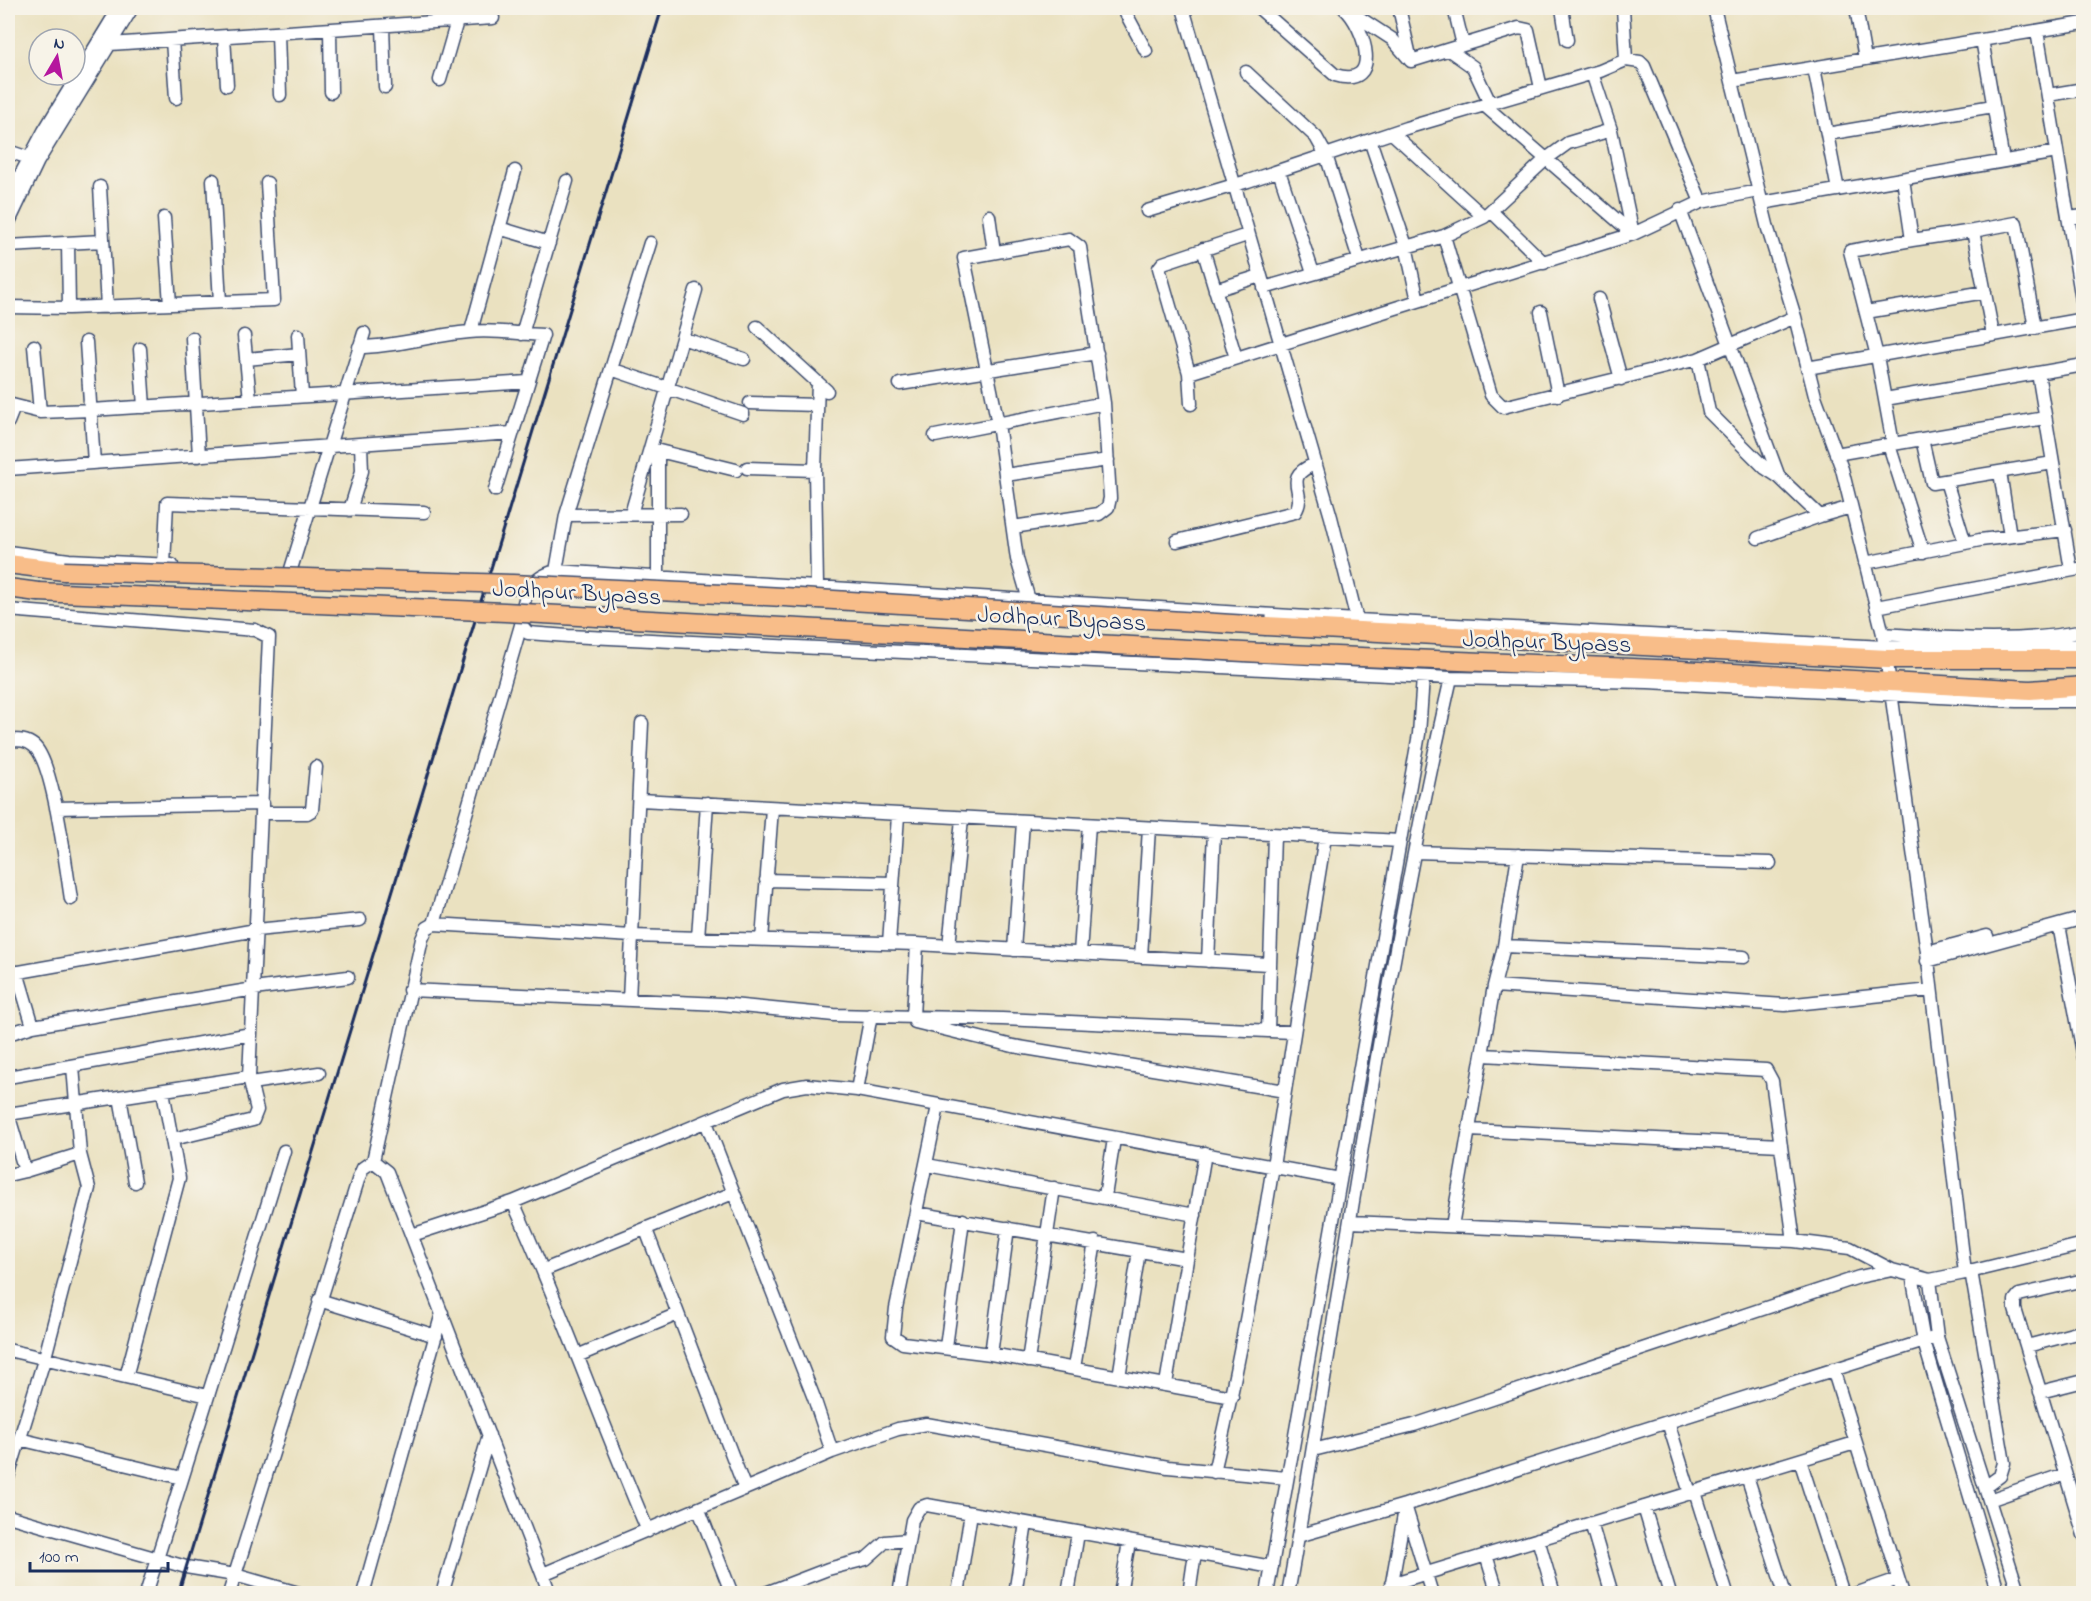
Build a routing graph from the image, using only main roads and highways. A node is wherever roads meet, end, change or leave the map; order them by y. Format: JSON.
{"nodes":[{"id":1,"x":8,"y":564,"type":"edge"},
{"id":2,"x":8,"y":588,"type":"edge"},
{"id":3,"x":2084,"y":659,"type":"edge"},
{"id":4,"x":2084,"y":686,"type":"edge"}],
"edges":[{"from":1,"to":3,"type":"highway","bridge":true},
{"from":2,"to":4,"type":"highway","name":"Jodhpur Bypass","bridge":true}]}
